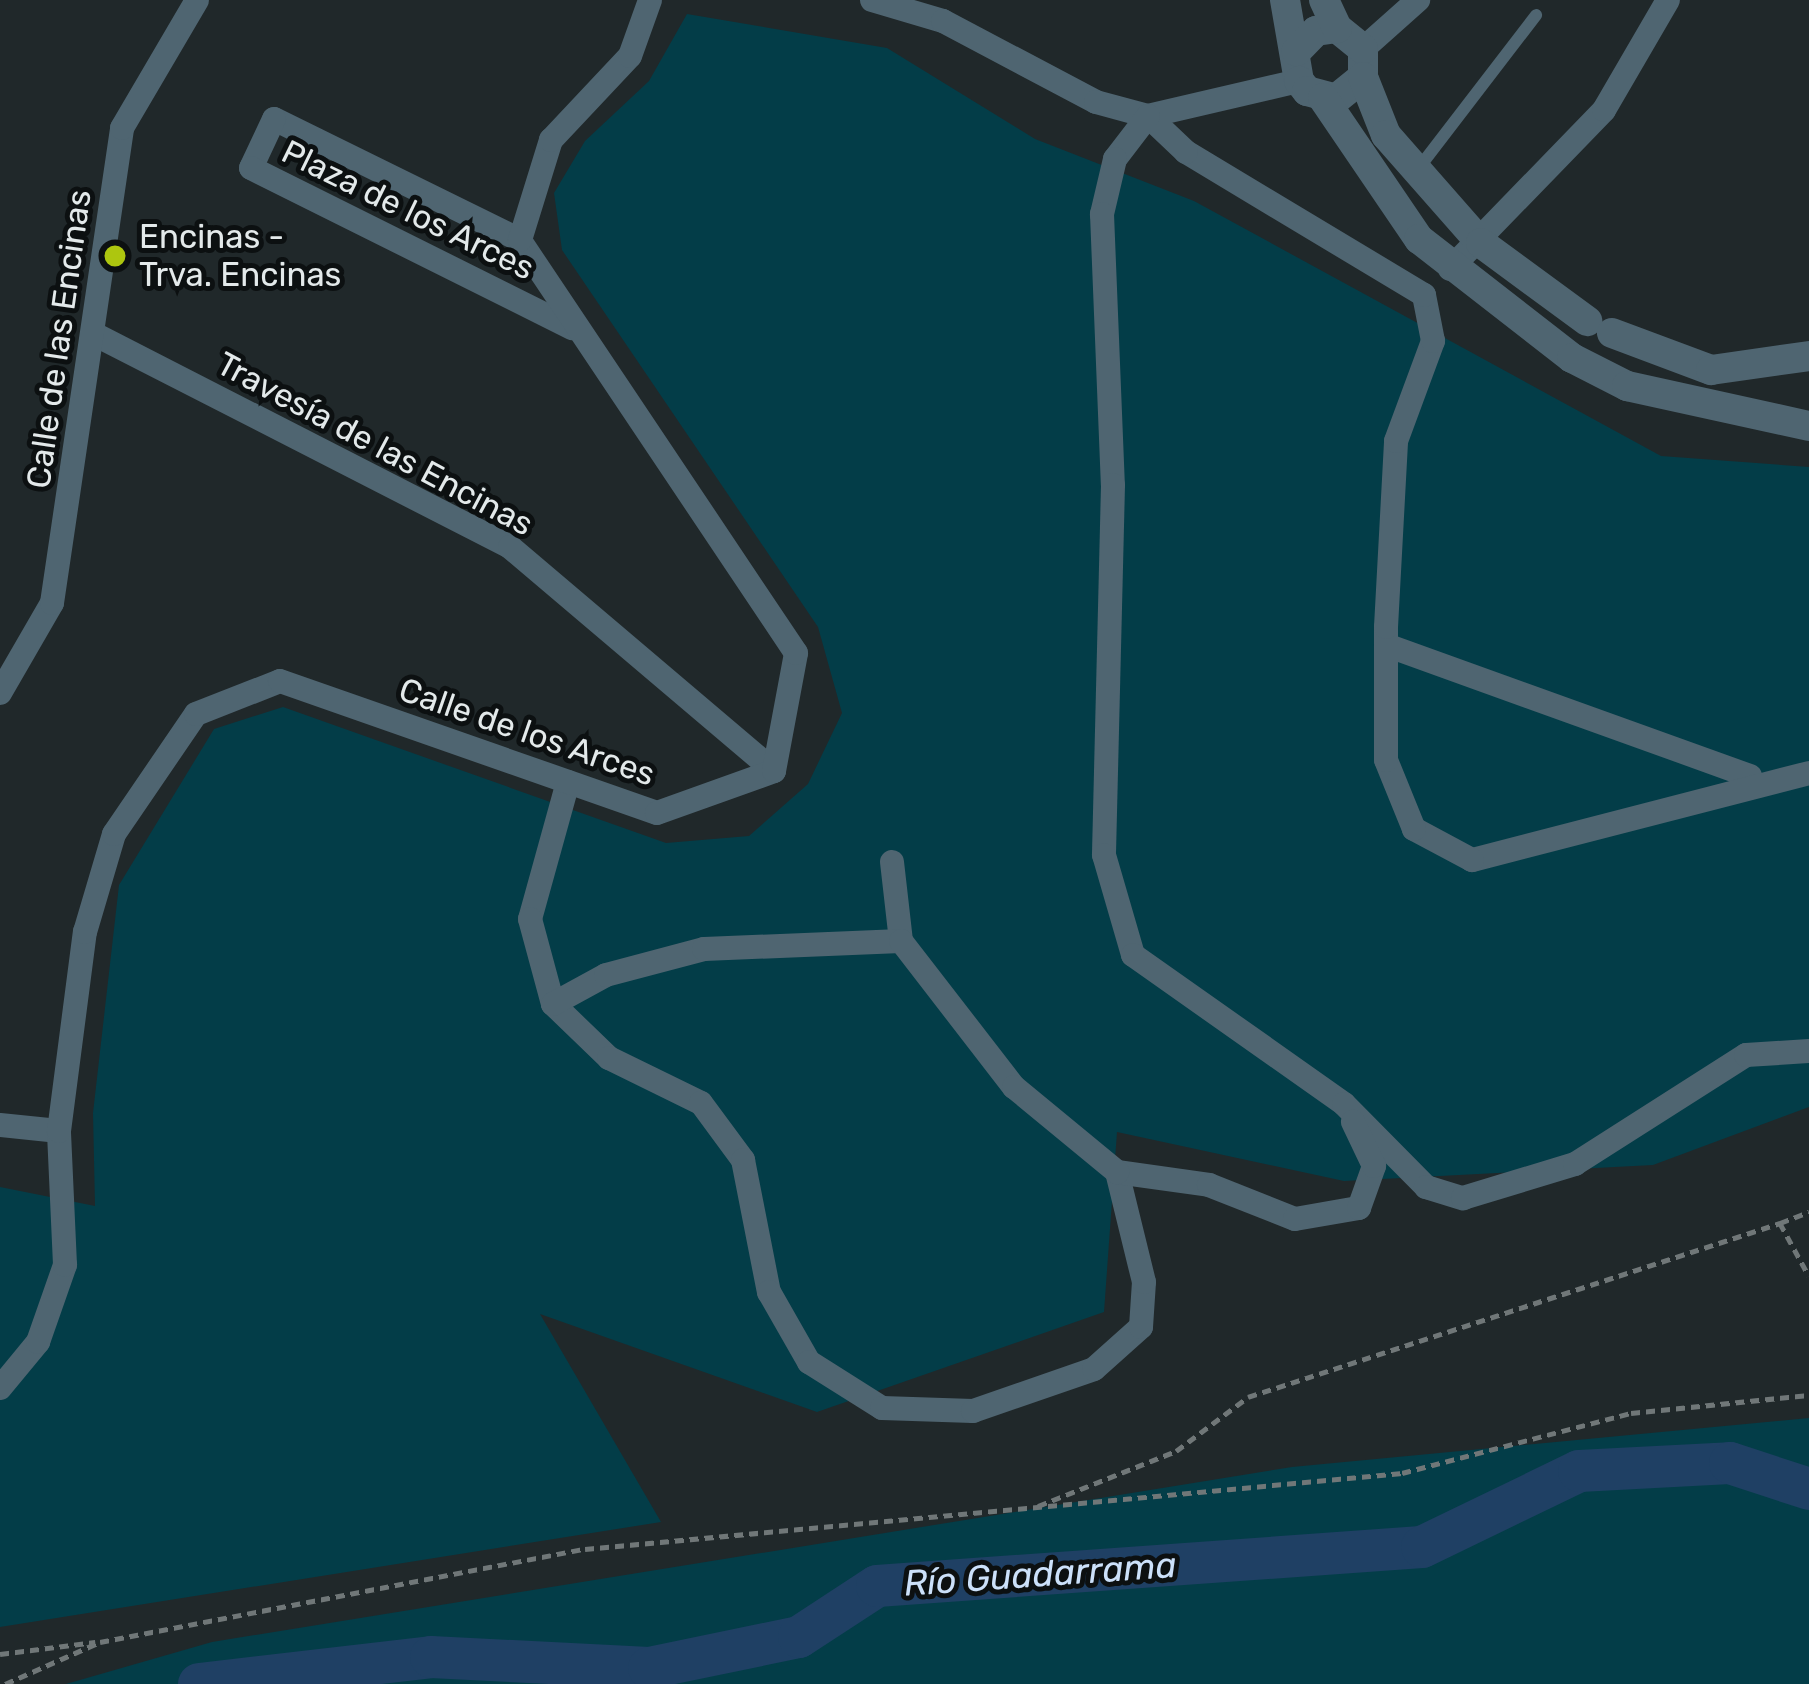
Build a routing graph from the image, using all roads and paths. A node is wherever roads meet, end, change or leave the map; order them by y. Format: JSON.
{"nodes":[{"id":1,"x":197,"y":0,"type":"edge"},
{"id":2,"x":650,"y":0,"type":"edge"},
{"id":3,"x":872,"y":0,"type":"edge"},
{"id":4,"x":1285,"y":0,"type":"edge"},
{"id":5,"x":1324,"y":0,"type":"edge"},
{"id":6,"x":1418,"y":0,"type":"edge"},
{"id":7,"x":1668,"y":0,"type":"edge"},
{"id":8,"x":1536,"y":15,"type":"dead end"},
{"id":9,"x":1337,"y":28,"type":"junction"},
{"id":10,"x":1363,"y":63,"type":"junction"},
{"id":11,"x":1306,"y":77,"type":"junction"},
{"id":12,"x":1148,"y":116,"type":"junction"},
{"id":13,"x":1417,"y":170,"type":"junction"},
{"id":14,"x":520,"y":240,"type":"junction"},
{"id":15,"x":1481,"y":243,"type":"junction"},
{"id":16,"x":1450,"y":269,"type":"junction"},
{"id":17,"x":572,"y":328,"type":"junction"},
{"id":18,"x":96,"y":335,"type":"junction"},
{"id":19,"x":1809,"y":356,"type":"edge"},
{"id":20,"x":1809,"y":426,"type":"edge"},
{"id":21,"x":1386,"y":645,"type":"junction"},
{"id":22,"x":0,"y":693,"type":"edge"},
{"id":23,"x":774,"y":771,"type":"junction"},
{"id":24,"x":1809,"y":773,"type":"edge"},
{"id":25,"x":1759,"y":778,"type":"junction"},
{"id":26,"x":568,"y":782,"type":"junction"},
{"id":27,"x":892,"y":862,"type":"dead end"},
{"id":28,"x":901,"y":941,"type":"junction"},
{"id":29,"x":553,"y":1004,"type":"junction"},
{"id":30,"x":1809,"y":1051,"type":"edge"},
{"id":31,"x":1344,"y":1104,"type":"junction"},
{"id":32,"x":0,"y":1126,"type":"edge"},
{"id":33,"x":58,"y":1131,"type":"junction"},
{"id":34,"x":1117,"y":1172,"type":"junction"},
{"id":35,"x":1809,"y":1212,"type":"edge"},
{"id":36,"x":1780,"y":1223,"type":"junction"},
{"id":37,"x":1809,"y":1276,"type":"edge"},
{"id":38,"x":0,"y":1388,"type":"edge"},
{"id":39,"x":1809,"y":1395,"type":"edge"},
{"id":40,"x":1032,"y":1508,"type":"junction"},
{"id":41,"x":100,"y":1642,"type":"junction"},
{"id":42,"x":0,"y":1654,"type":"edge"},
{"id":43,"x":5,"y":1684,"type":"edge"}],
"edges":[{"from":1,"to":18,"type":"street","name":"Calle de las Encinas"},
{"from":2,"to":14,"type":"street"},
{"from":3,"to":12,"type":"street"},
{"from":4,"to":11,"type":"street"},
{"from":5,"to":9,"type":"street"},
{"from":6,"to":10,"type":"street"},
{"from":7,"to":15,"type":"street"},
{"from":8,"to":13,"type":"lane"},
{"from":9,"to":10,"type":"street"},
{"from":9,"to":11,"type":"street"},
{"from":10,"to":11,"type":"street"},
{"from":10,"to":13,"type":"street"},
{"from":11,"to":12,"type":"street"},
{"from":11,"to":16,"type":"street"},
{"from":12,"to":21,"type":"street"},
{"from":12,"to":31,"type":"street"},
{"from":13,"to":15,"type":"street"},
{"from":14,"to":17,"type":"street"},
{"from":14,"to":17,"type":"street","name":"Plaza de los Arces"},
{"from":15,"to":16,"type":"street"},
{"from":15,"to":19,"type":"street"},
{"from":16,"to":20,"type":"street"},
{"from":17,"to":23,"type":"street"},
{"from":18,"to":22,"type":"street","name":"Calle de las Encinas"},
{"from":18,"to":23,"type":"street","name":"Travesía de las Encinas"},
{"from":21,"to":25,"type":"street"},
{"from":21,"to":25,"type":"street"},
{"from":23,"to":26,"type":"street","name":"Calle de los Arces"},
{"from":24,"to":25,"type":"street"},
{"from":26,"to":29,"type":"street"},
{"from":26,"to":33,"type":"street","name":"Calle de los Arces"},
{"from":27,"to":28,"type":"street"},
{"from":28,"to":29,"type":"street"},
{"from":28,"to":34,"type":"street"},
{"from":29,"to":34,"type":"street"},
{"from":30,"to":31,"type":"street"},
{"from":31,"to":34,"type":"street"},
{"from":32,"to":33,"type":"street"},
{"from":33,"to":38,"type":"street","name":"Calle de los Arces"},
{"from":35,"to":36,"type":"path"},
{"from":36,"to":37,"type":"path"},
{"from":36,"to":40,"type":"path"},
{"from":39,"to":40,"type":"path"},
{"from":40,"to":41,"type":"path"},
{"from":41,"to":42,"type":"path"},
{"from":41,"to":43,"type":"path"}]}
